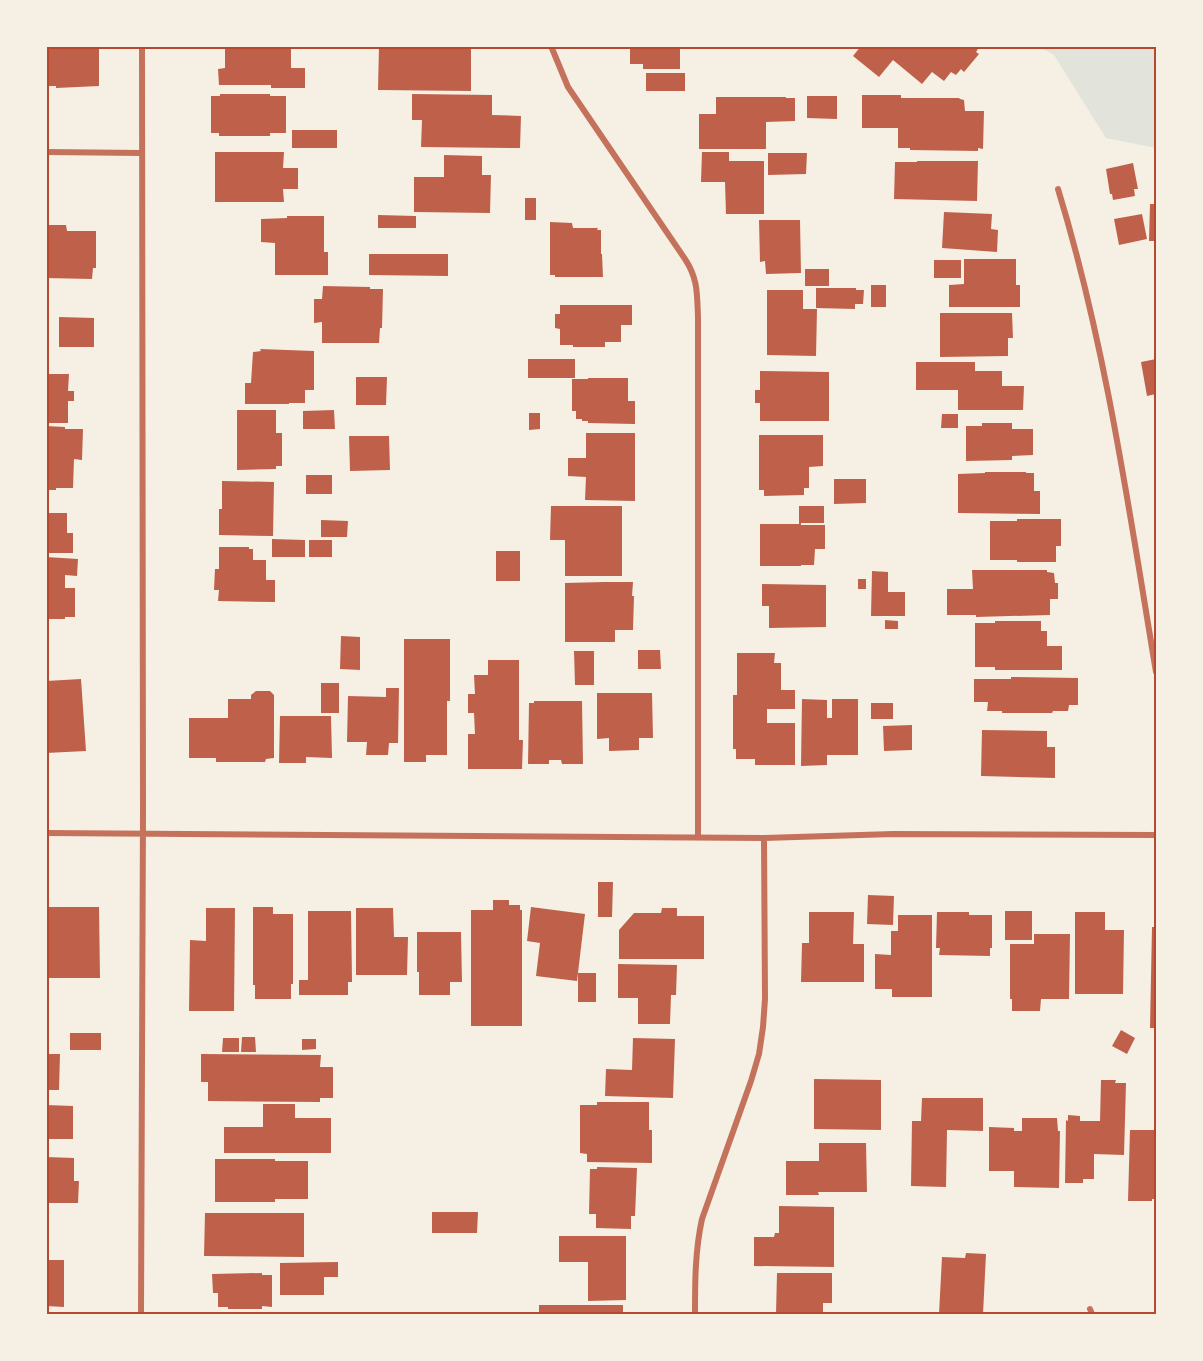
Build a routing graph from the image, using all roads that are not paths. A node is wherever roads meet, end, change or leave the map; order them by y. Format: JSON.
{"nodes":[{"id":1,"x":142,"y":46,"type":"edge"},
{"id":2,"x":551,"y":46,"type":"edge"},
{"id":3,"x":46,"y":152,"type":"edge"},
{"id":4,"x":142,"y":153,"type":"junction"},
{"id":5,"x":1058,"y":189,"type":"dead end"},
{"id":6,"x":1156,"y":672,"type":"edge"},
{"id":7,"x":46,"y":833,"type":"edge"},
{"id":8,"x":143,"y":834,"type":"junction"},
{"id":9,"x":1156,"y":835,"type":"edge"},
{"id":10,"x":698,"y":837,"type":"junction"},
{"id":11,"x":764,"y":838,"type":"junction"},
{"id":12,"x":141,"y":1314,"type":"edge"},
{"id":13,"x":695,"y":1314,"type":"edge"}],
"edges":[{"from":1,"to":4,"type":"street"},
{"from":2,"to":10,"type":"street"},
{"from":3,"to":4,"type":"street"},
{"from":4,"to":8,"type":"street"},
{"from":5,"to":6,"type":"street"},
{"from":7,"to":8,"type":"street"},
{"from":8,"to":10,"type":"street"},
{"from":8,"to":12,"type":"street"},
{"from":9,"to":11,"type":"street"},
{"from":10,"to":11,"type":"street"},
{"from":11,"to":13,"type":"street"}]}
